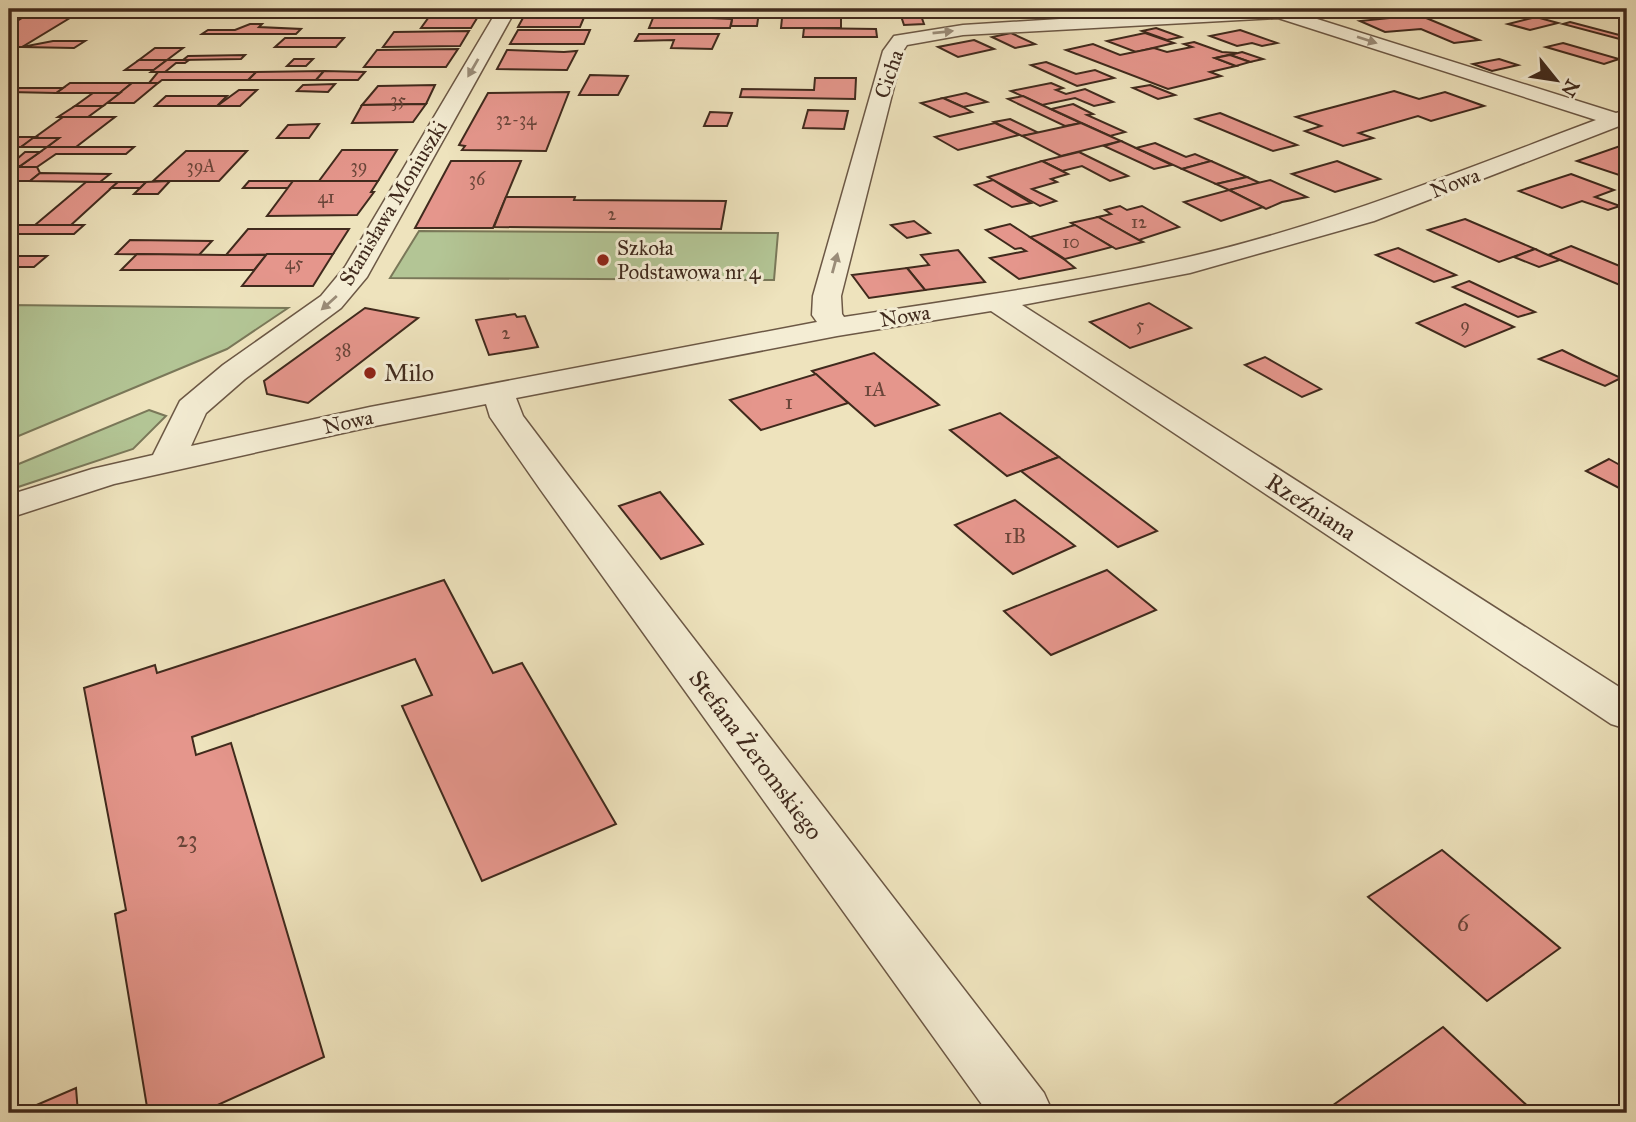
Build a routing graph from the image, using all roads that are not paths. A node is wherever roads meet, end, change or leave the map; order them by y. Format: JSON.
{"nodes":[{"id":1,"x":507,"y":9,"type":"edge"},
{"id":2,"x":1286,"y":11,"type":"edge"},
{"id":3,"x":1167,"y":13,"type":"edge"},
{"id":4,"x":1622,"y":118,"type":"edge"},
{"id":5,"x":996,"y":301,"type":"junction"},
{"id":6,"x":836,"y":327,"type":"junction"},
{"id":7,"x":498,"y":392,"type":"junction"},
{"id":8,"x":167,"y":461,"type":"junction"},
{"id":9,"x":9,"y":507,"type":"edge"},
{"id":10,"x":1627,"y":713,"type":"edge"},
{"id":11,"x":1023,"y":1113,"type":"edge"}],
"edges":[{"from":1,"to":8,"type":"street","name":"Stanisława Moniuszki","one_way":true},
{"from":2,"to":3,"type":"street","name":"Cicha"},
{"from":2,"to":4,"type":"street","name":"Cicha","one_way":true},
{"from":6,"to":3,"type":"street","name":"Cicha","one_way":true},
{"from":4,"to":5,"type":"street","name":"Nowa"},
{"from":5,"to":6,"type":"street","name":"Nowa"},
{"from":5,"to":10,"type":"street","name":"Rzeźniana"},
{"from":6,"to":7,"type":"street","name":"Nowa"},
{"from":7,"to":8,"type":"street","name":"Nowa"},
{"from":7,"to":11,"type":"street","name":"Stefana Żeromskiego"},
{"from":8,"to":9,"type":"street","name":"Nowa"}]}
